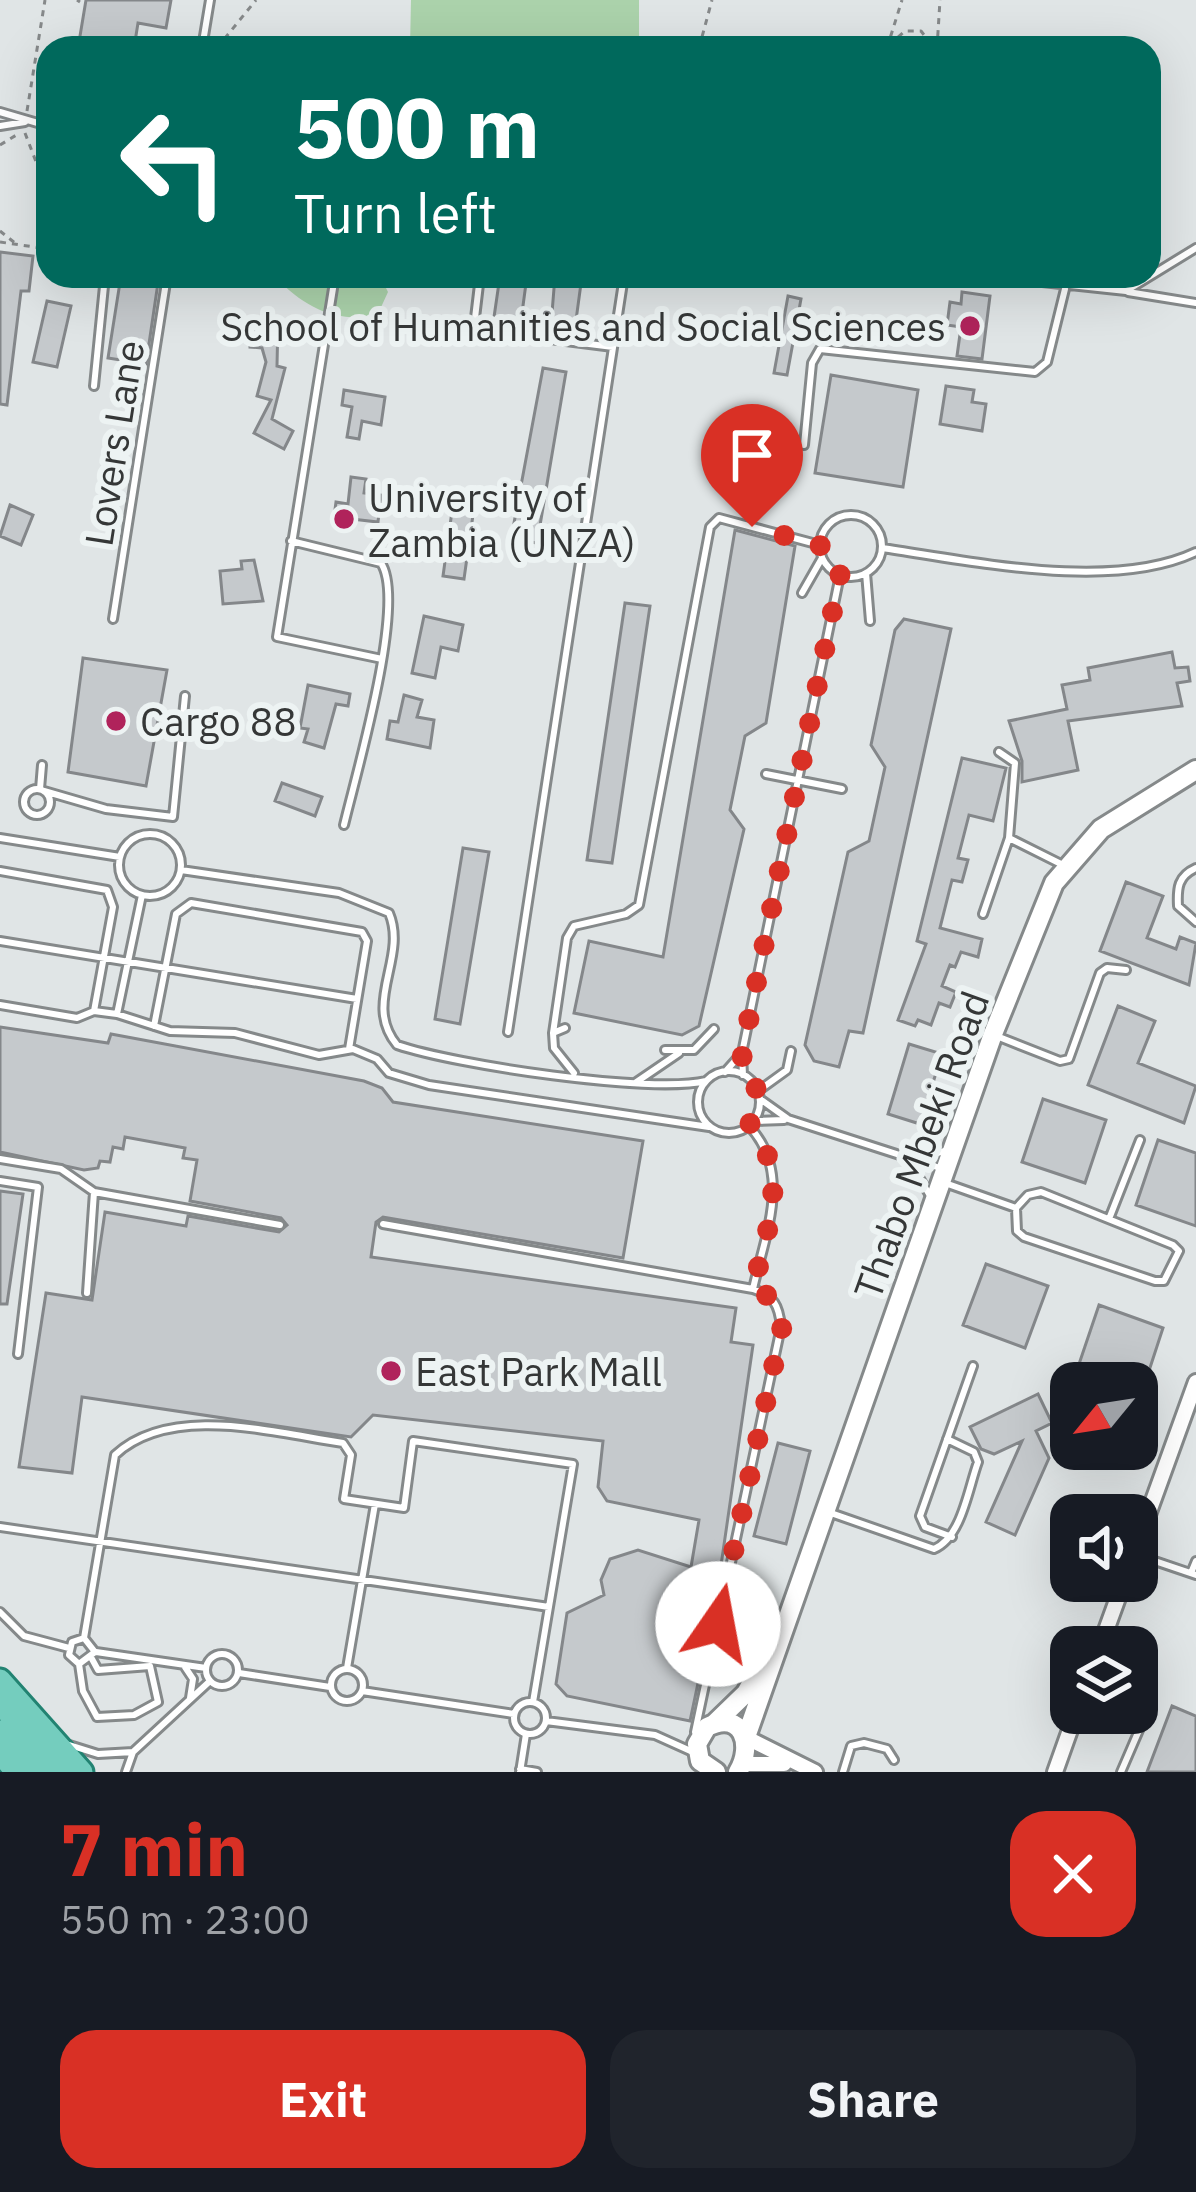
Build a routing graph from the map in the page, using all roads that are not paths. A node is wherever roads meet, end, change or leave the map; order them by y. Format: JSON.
{"nodes":[{"id":1,"x":210,"y":0,"type":"edge"},
{"id":2,"x":204,"y":36,"type":"edge"},
{"id":3,"x":0,"y":112,"type":"edge"},
{"id":4,"x":25,"y":122,"type":"junction"},
{"id":5,"x":36,"y":124,"type":"edge"},
{"id":6,"x":0,"y":126,"type":"edge"},
{"id":7,"x":1196,"y":248,"type":"edge"},
{"id":8,"x":1161,"y":270,"type":"edge"},
{"id":9,"x":105,"y":288,"type":"edge"},
{"id":10,"x":165,"y":288,"type":"edge"},
{"id":11,"x":333,"y":288,"type":"edge"},
{"id":12,"x":479,"y":288,"type":"edge"},
{"id":13,"x":622,"y":288,"type":"edge"},
{"id":14,"x":1058,"y":288,"type":"edge"},
{"id":15,"x":1131,"y":288,"type":"edge"},
{"id":16,"x":1064,"y":289,"type":"junction"},
{"id":17,"x":1126,"y":291,"type":"junction"},
{"id":18,"x":1196,"y":303,"type":"edge"},
{"id":19,"x":613,"y":347,"type":"junction"},
{"id":20,"x":94,"y":386,"type":"dead end"},
{"id":21,"x":804,"y":445,"type":"dead end"},
{"id":22,"x":291,"y":541,"type":"junction"},
{"id":23,"x":820,"y":545,"type":"junction"},
{"id":24,"x":882,"y":548,"type":"junction"},
{"id":25,"x":1196,"y":552,"type":"edge"},
{"id":26,"x":822,"y":558,"type":"junction"},
{"id":27,"x":866,"y":573,"type":"junction"},
{"id":28,"x":840,"y":575,"type":"junction"},
{"id":29,"x":802,"y":593,"type":"dead end"},
{"id":30,"x":113,"y":619,"type":"dead end"},
{"id":31,"x":870,"y":621,"type":"dead end"},
{"id":32,"x":382,"y":659,"type":"junction"},
{"id":33,"x":185,"y":696,"type":"dead end"},
{"id":34,"x":999,"y":752,"type":"dead end"},
{"id":35,"x":42,"y":765,"type":"dead end"},
{"id":36,"x":1196,"y":770,"type":"edge"},
{"id":37,"x":766,"y":774,"type":"dead end"},
{"id":38,"x":798,"y":780,"type":"junction"},
{"id":39,"x":842,"y":789,"type":"dead end"},
{"id":40,"x":42,"y":790,"type":"junction"},
{"id":41,"x":75,"y":800,"type":"junction"},
{"id":42,"x":47,"y":810,"type":"junction"},
{"id":43,"x":142,"y":814,"type":"junction"},
{"id":44,"x":160,"y":816,"type":"junction"},
{"id":45,"x":344,"y":825,"type":"dead end"},
{"id":46,"x":139,"y":835,"type":"junction"},
{"id":47,"x":158,"y":835,"type":"junction"},
{"id":48,"x":0,"y":838,"type":"edge"},
{"id":49,"x":1009,"y":838,"type":"junction"},
{"id":50,"x":120,"y":857,"type":"junction"},
{"id":51,"x":1066,"y":866,"type":"junction"},
{"id":52,"x":1196,"y":868,"type":"edge"},
{"id":53,"x":181,"y":870,"type":"junction"},
{"id":54,"x":0,"y":871,"type":"edge"},
{"id":55,"x":142,"y":895,"type":"junction"},
{"id":56,"x":983,"y":914,"type":"dead end"},
{"id":57,"x":1196,"y":922,"type":"edge"},
{"id":58,"x":0,"y":941,"type":"edge"},
{"id":59,"x":103,"y":958,"type":"junction"},
{"id":60,"x":128,"y":962,"type":"junction"},
{"id":61,"x":165,"y":968,"type":"junction"},
{"id":62,"x":1126,"y":970,"type":"dead end"},
{"id":63,"x":357,"y":999,"type":"junction"},
{"id":64,"x":0,"y":1006,"type":"edge"},
{"id":65,"x":94,"y":1011,"type":"junction"},
{"id":66,"x":117,"y":1014,"type":"junction"},
{"id":67,"x":154,"y":1027,"type":"junction"},
{"id":68,"x":565,"y":1028,"type":"dead end"},
{"id":69,"x":714,"y":1029,"type":"dead end"},
{"id":70,"x":508,"y":1032,"type":"dead end"},
{"id":71,"x":553,"y":1033,"type":"junction"},
{"id":72,"x":993,"y":1034,"type":"junction"},
{"id":73,"x":349,"y":1049,"type":"junction"},
{"id":74,"x":665,"y":1050,"type":"dead end"},
{"id":75,"x":791,"y":1051,"type":"dead end"},
{"id":76,"x":682,"y":1052,"type":"junction"},
{"id":77,"x":742,"y":1053,"type":"junction"},
{"id":78,"x":724,"y":1072,"type":"junction"},
{"id":79,"x":743,"y":1075,"type":"junction"},
{"id":80,"x":576,"y":1076,"type":"junction"},
{"id":81,"x":706,"y":1082,"type":"junction"},
{"id":82,"x":635,"y":1083,"type":"junction"},
{"id":83,"x":676,"y":1088,"type":"junction"},
{"id":84,"x":759,"y":1095,"type":"junction"},
{"id":85,"x":698,"y":1101,"type":"junction"},
{"id":86,"x":788,"y":1119,"type":"junction"},
{"id":87,"x":751,"y":1124,"type":"junction"},
{"id":88,"x":709,"y":1127,"type":"junction"},
{"id":89,"x":1140,"y":1140,"type":"dead end"},
{"id":90,"x":956,"y":1144,"type":"junction"},
{"id":91,"x":905,"y":1157,"type":"junction"},
{"id":92,"x":0,"y":1159,"type":"edge"},
{"id":93,"x":944,"y":1176,"type":"junction"},
{"id":94,"x":0,"y":1181,"type":"edge"},
{"id":95,"x":94,"y":1192,"type":"junction"},
{"id":96,"x":933,"y":1207,"type":"junction"},
{"id":97,"x":1016,"y":1208,"type":"junction"},
{"id":98,"x":1109,"y":1219,"type":"junction"},
{"id":99,"x":383,"y":1224,"type":"dead end"},
{"id":100,"x":280,"y":1226,"type":"dead end"},
{"id":101,"x":753,"y":1289,"type":"junction"},
{"id":102,"x":87,"y":1293,"type":"dead end"},
{"id":103,"x":17,"y":1354,"type":"dead end"},
{"id":104,"x":973,"y":1366,"type":"dead end"},
{"id":105,"x":1196,"y":1382,"type":"edge"},
{"id":106,"x":947,"y":1439,"type":"junction"},
{"id":107,"x":1155,"y":1494,"type":"edge"},
{"id":108,"x":375,"y":1504,"type":"junction"},
{"id":109,"x":826,"y":1511,"type":"junction"},
{"id":110,"x":0,"y":1527,"type":"edge"},
{"id":111,"x":952,"y":1537,"type":"junction"},
{"id":112,"x":100,"y":1541,"type":"junction"},
{"id":113,"x":1196,"y":1561,"type":"edge"},
{"id":114,"x":1158,"y":1562,"type":"edge"},
{"id":115,"x":1194,"y":1574,"type":"edge"},
{"id":116,"x":362,"y":1580,"type":"junction"},
{"id":117,"x":796,"y":1604,"type":"junction"},
{"id":118,"x":549,"y":1607,"type":"junction"},
{"id":119,"x":0,"y":1612,"type":"edge"},
{"id":120,"x":84,"y":1638,"type":"junction"},
{"id":121,"x":69,"y":1648,"type":"junction"},
{"id":122,"x":93,"y":1655,"type":"junction"},
{"id":123,"x":80,"y":1664,"type":"junction"},
{"id":124,"x":177,"y":1664,"type":"junction"},
{"id":125,"x":206,"y":1668,"type":"junction"},
{"id":126,"x":347,"y":1668,"type":"junction"},
{"id":127,"x":238,"y":1673,"type":"junction"},
{"id":128,"x":0,"y":1680,"type":"edge"},
{"id":129,"x":210,"y":1682,"type":"junction"},
{"id":130,"x":331,"y":1687,"type":"junction"},
{"id":131,"x":362,"y":1691,"type":"junction"},
{"id":132,"x":188,"y":1701,"type":"junction"},
{"id":133,"x":533,"y":1702,"type":"junction"},
{"id":134,"x":0,"y":1703,"type":"edge"},
{"id":135,"x":514,"y":1714,"type":"junction"},
{"id":136,"x":546,"y":1721,"type":"junction"},
{"id":137,"x":706,"y":1728,"type":"junction"},
{"id":138,"x":0,"y":1731,"type":"edge"},
{"id":139,"x":526,"y":1733,"type":"junction"},
{"id":140,"x":1069,"y":1734,"type":"edge"},
{"id":141,"x":1137,"y":1734,"type":"edge"},
{"id":142,"x":746,"y":1737,"type":"junction"},
{"id":143,"x":668,"y":1739,"type":"junction"},
{"id":144,"x":52,"y":1740,"type":"junction"},
{"id":145,"x":133,"y":1752,"type":"junction"},
{"id":146,"x":0,"y":1753,"type":"edge"},
{"id":147,"x":894,"y":1760,"type":"dead end"},
{"id":148,"x":789,"y":1763,"type":"junction"},
{"id":149,"x":704,"y":1765,"type":"edge"},
{"id":150,"x":738,"y":1769,"type":"edge"},
{"id":151,"x":520,"y":1771,"type":"edge"},
{"id":152,"x":16,"y":1772,"type":"edge"},
{"id":153,"x":36,"y":1772,"type":"edge"},
{"id":154,"x":59,"y":1772,"type":"edge"},
{"id":155,"x":82,"y":1772,"type":"edge"},
{"id":156,"x":126,"y":1772,"type":"edge"},
{"id":157,"x":537,"y":1772,"type":"edge"},
{"id":158,"x":815,"y":1772,"type":"edge"},
{"id":159,"x":843,"y":1772,"type":"edge"},
{"id":160,"x":1055,"y":1772,"type":"edge"},
{"id":161,"x":1121,"y":1772,"type":"edge"}],
"edges":[{"from":1,"to":2,"type":"lane"},
{"from":3,"to":4,"type":"lane"},
{"from":4,"to":5,"type":"lane"},
{"from":4,"to":6,"type":"lane"},
{"from":7,"to":8,"type":"lane"},
{"from":9,"to":20,"type":"lane"},
{"from":10,"to":30,"type":"lane","name":"Lovers Lane"},
{"from":11,"to":22,"type":"lane"},
{"from":12,"to":19,"type":"lane"},
{"from":13,"to":19,"type":"lane"},
{"from":14,"to":16,"type":"lane"},
{"from":15,"to":17,"type":"lane"},
{"from":16,"to":17,"type":"lane"},
{"from":16,"to":21,"type":"lane"},
{"from":17,"to":18,"type":"lane"},
{"from":19,"to":70,"type":"lane"},
{"from":22,"to":32,"type":"lane"},
{"from":22,"to":32,"type":"lane"},
{"from":23,"to":24,"type":"lane"},
{"from":23,"to":26,"type":"lane"},
{"from":23,"to":71,"type":"lane"},
{"from":24,"to":25,"type":"lane"},
{"from":24,"to":27,"type":"lane"},
{"from":26,"to":28,"type":"lane"},
{"from":26,"to":29,"type":"lane"},
{"from":27,"to":28,"type":"lane"},
{"from":27,"to":31,"type":"lane"},
{"from":28,"to":38,"type":"lane"},
{"from":32,"to":45,"type":"lane"},
{"from":33,"to":44,"type":"lane"},
{"from":34,"to":49,"type":"lane"},
{"from":35,"to":40,"type":"lane"},
{"from":36,"to":51,"type":"main road","name":"Thabo Mbeki Road"},
{"from":37,"to":38,"type":"lane"},
{"from":38,"to":39,"type":"lane"},
{"from":38,"to":77,"type":"lane"},
{"from":40,"to":41,"type":"lane"},
{"from":40,"to":42,"type":"lane"},
{"from":40,"to":42,"type":"lane"},
{"from":41,"to":42,"type":"lane"},
{"from":41,"to":43,"type":"lane"},
{"from":43,"to":44,"type":"lane"},
{"from":43,"to":46,"type":"lane"},
{"from":44,"to":47,"type":"lane"},
{"from":46,"to":47,"type":"lane"},
{"from":46,"to":50,"type":"lane"},
{"from":47,"to":53,"type":"lane"},
{"from":48,"to":50,"type":"lane"},
{"from":49,"to":51,"type":"lane"},
{"from":49,"to":56,"type":"lane"},
{"from":50,"to":55,"type":"lane"},
{"from":51,"to":72,"type":"main road","name":"Thabo Mbeki Road"},
{"from":52,"to":57,"type":"lane"},
{"from":53,"to":55,"type":"lane"},
{"from":53,"to":80,"type":"lane"},
{"from":54,"to":59,"type":"lane"},
{"from":55,"to":60,"type":"lane"},
{"from":58,"to":59,"type":"lane"},
{"from":59,"to":60,"type":"lane"},
{"from":59,"to":65,"type":"lane"},
{"from":60,"to":61,"type":"lane"},
{"from":60,"to":66,"type":"lane"},
{"from":61,"to":63,"type":"lane"},
{"from":61,"to":63,"type":"lane"},
{"from":61,"to":67,"type":"lane"},
{"from":62,"to":72,"type":"lane"},
{"from":63,"to":73,"type":"lane"},
{"from":64,"to":65,"type":"lane"},
{"from":65,"to":66,"type":"lane"},
{"from":66,"to":67,"type":"lane"},
{"from":67,"to":73,"type":"lane"},
{"from":68,"to":71,"type":"lane"},
{"from":69,"to":76,"type":"lane"},
{"from":71,"to":80,"type":"lane"},
{"from":72,"to":90,"type":"main road","name":"Thabo Mbeki Road"},
{"from":73,"to":88,"type":"lane"},
{"from":74,"to":76,"type":"lane"},
{"from":75,"to":84,"type":"lane"},
{"from":76,"to":82,"type":"lane"},
{"from":77,"to":78,"type":"lane"},
{"from":77,"to":79,"type":"lane"},
{"from":78,"to":79,"type":"lane"},
{"from":78,"to":81,"type":"lane"},
{"from":79,"to":84,"type":"lane"},
{"from":80,"to":82,"type":"lane"},
{"from":81,"to":83,"type":"lane"},
{"from":81,"to":85,"type":"lane"},
{"from":82,"to":83,"type":"lane"},
{"from":83,"to":85,"type":"lane"},
{"from":84,"to":86,"type":"lane"},
{"from":84,"to":87,"type":"lane"},
{"from":85,"to":88,"type":"lane"},
{"from":86,"to":87,"type":"lane"},
{"from":86,"to":91,"type":"lane"},
{"from":87,"to":88,"type":"lane"},
{"from":87,"to":101,"type":"lane"},
{"from":89,"to":98,"type":"lane"},
{"from":90,"to":91,"type":"lane"},
{"from":90,"to":93,"type":"main road","name":"Thabo Mbeki Road"},
{"from":91,"to":93,"type":"lane"},
{"from":91,"to":96,"type":"lane"},
{"from":92,"to":95,"type":"lane"},
{"from":93,"to":96,"type":"main road","name":"Thabo Mbeki Road"},
{"from":93,"to":97,"type":"lane"},
{"from":94,"to":103,"type":"lane"},
{"from":95,"to":100,"type":"lane"},
{"from":95,"to":102,"type":"lane"},
{"from":96,"to":109,"type":"main road","name":"Thabo Mbeki Road"},
{"from":97,"to":98,"type":"lane"},
{"from":97,"to":98,"type":"lane"},
{"from":99,"to":101,"type":"lane"},
{"from":101,"to":137,"type":"lane"},
{"from":104,"to":106,"type":"lane"},
{"from":105,"to":107,"type":"street"},
{"from":106,"to":111,"type":"lane"},
{"from":106,"to":111,"type":"lane"},
{"from":108,"to":112,"type":"lane"},
{"from":108,"to":116,"type":"lane"},
{"from":108,"to":118,"type":"lane"},
{"from":109,"to":111,"type":"lane"},
{"from":109,"to":117,"type":"main road","name":"Thabo Mbeki Road"},
{"from":110,"to":112,"type":"lane"},
{"from":112,"to":116,"type":"lane"},
{"from":112,"to":120,"type":"lane"},
{"from":113,"to":115,"type":"lane"},
{"from":114,"to":115,"type":"lane"},
{"from":116,"to":118,"type":"lane"},
{"from":116,"to":126,"type":"lane"},
{"from":117,"to":137,"type":"main road","name":"Thabo Mbeki Road"},
{"from":117,"to":142,"type":"main road","name":"Thabo Mbeki Road"},
{"from":118,"to":133,"type":"lane"},
{"from":119,"to":121,"type":"lane"},
{"from":120,"to":121,"type":"lane"},
{"from":120,"to":122,"type":"lane"},
{"from":121,"to":123,"type":"lane"},
{"from":122,"to":123,"type":"lane"},
{"from":122,"to":123,"type":"lane"},
{"from":122,"to":124,"type":"lane"},
{"from":124,"to":125,"type":"lane"},
{"from":124,"to":132,"type":"lane"},
{"from":125,"to":127,"type":"lane"},
{"from":125,"to":129,"type":"lane"},
{"from":126,"to":130,"type":"lane"},
{"from":126,"to":131,"type":"lane"},
{"from":127,"to":129,"type":"lane"},
{"from":127,"to":130,"type":"lane"},
{"from":128,"to":144,"type":"main road"},
{"from":129,"to":132,"type":"lane"},
{"from":130,"to":131,"type":"lane"},
{"from":131,"to":135,"type":"lane"},
{"from":132,"to":145,"type":"lane"},
{"from":133,"to":135,"type":"lane"},
{"from":133,"to":136,"type":"lane"},
{"from":134,"to":154,"type":"main road"},
{"from":135,"to":139,"type":"lane"},
{"from":136,"to":139,"type":"lane"},
{"from":136,"to":143,"type":"lane"},
{"from":137,"to":142,"type":"main road"},
{"from":137,"to":143,"type":"lane"},
{"from":137,"to":149,"type":"main road","name":"Thabo Mbeki Road"},
{"from":138,"to":153,"type":"main road"},
{"from":139,"to":151,"type":"lane"},
{"from":140,"to":160,"type":"street"},
{"from":141,"to":161,"type":"lane"},
{"from":142,"to":148,"type":"street"},
{"from":142,"to":150,"type":"main road","name":"Thabo Mbeki Road"},
{"from":143,"to":149,"type":"lane"},
{"from":144,"to":145,"type":"lane"},
{"from":144,"to":155,"type":"main road"},
{"from":145,"to":156,"type":"lane"},
{"from":146,"to":152,"type":"main road"},
{"from":147,"to":159,"type":"lane"},
{"from":148,"to":150,"type":"street"},
{"from":148,"to":158,"type":"street"},
{"from":151,"to":157,"type":"lane"}]}
